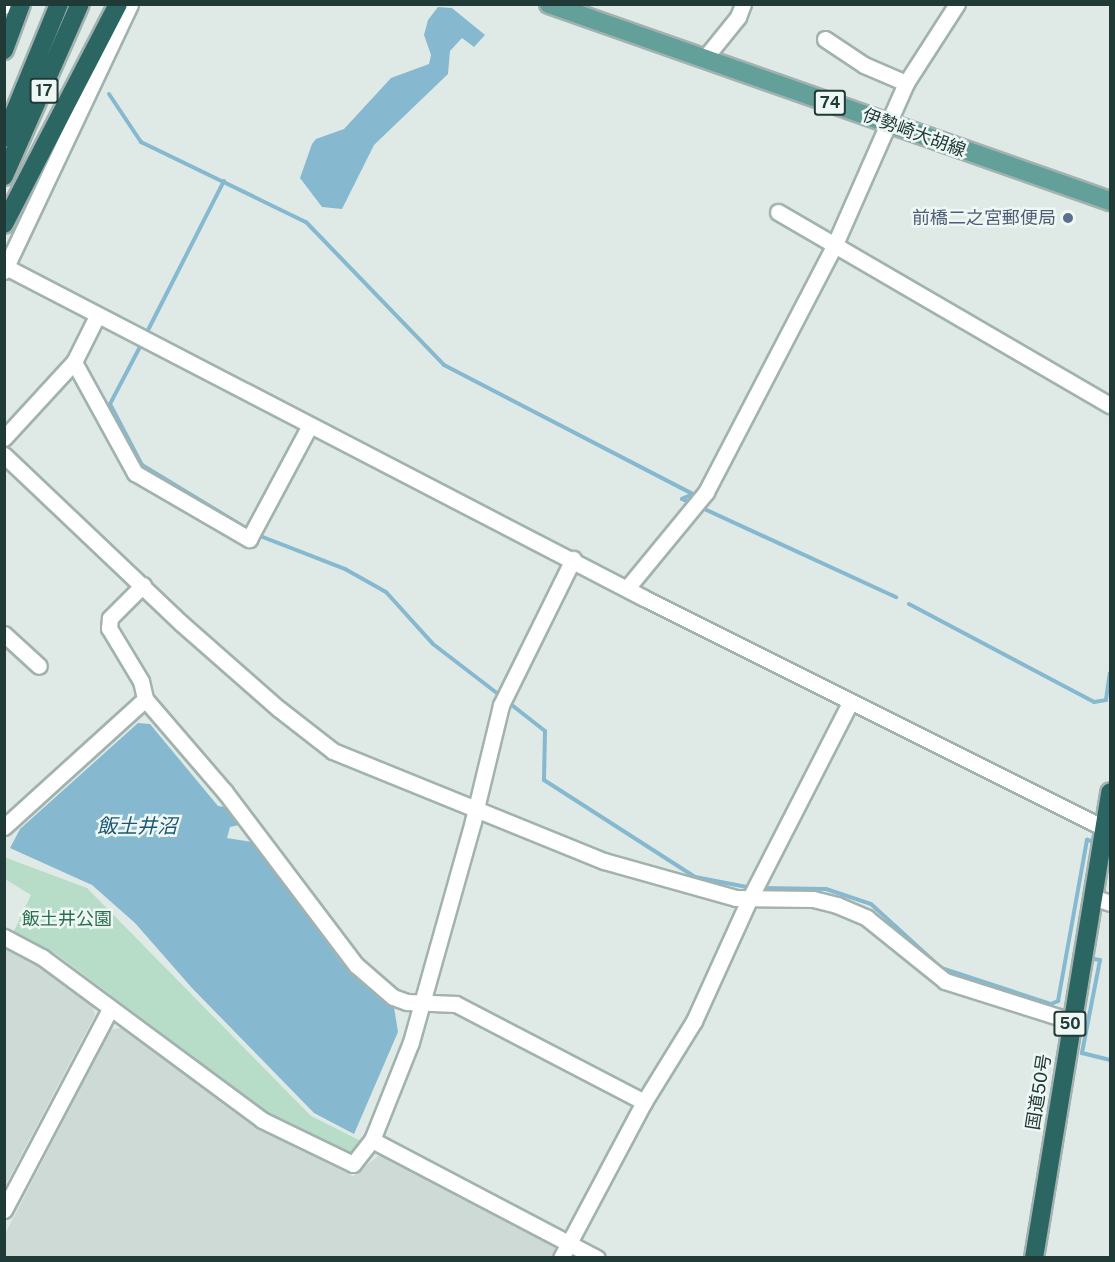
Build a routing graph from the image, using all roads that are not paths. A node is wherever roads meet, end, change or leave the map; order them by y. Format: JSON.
{"nodes":[{"id":1,"x":21,"y":4,"type":"edge"},
{"id":2,"x":59,"y":4,"type":"edge"},
{"id":3,"x":80,"y":4,"type":"edge"},
{"id":4,"x":549,"y":4,"type":"edge"},
{"id":5,"x":743,"y":4,"type":"edge"},
{"id":6,"x":957,"y":4,"type":"edge"},
{"id":7,"x":126,"y":6,"type":"edge"},
{"id":8,"x":825,"y":39,"type":"dead end"},
{"id":9,"x":4,"y":50,"type":"edge"},
{"id":10,"x":704,"y":59,"type":"junction"},
{"id":11,"x":906,"y":83,"type":"junction"},
{"id":12,"x":889,"y":124,"type":"junction"},
{"id":13,"x":4,"y":138,"type":"edge"},
{"id":14,"x":4,"y":176,"type":"edge"},
{"id":15,"x":1110,"y":201,"type":"edge"},
{"id":16,"x":778,"y":212,"type":"dead end"},
{"id":17,"x":4,"y":224,"type":"edge"},
{"id":18,"x":835,"y":244,"type":"junction"},
{"id":19,"x":5,"y":268,"type":"edge"},
{"id":20,"x":97,"y":316,"type":"junction"},
{"id":21,"x":74,"y":362,"type":"junction"},
{"id":22,"x":1110,"y":405,"type":"edge"},
{"id":23,"x":310,"y":425,"type":"junction"},
{"id":24,"x":4,"y":438,"type":"edge"},
{"id":25,"x":4,"y":455,"type":"edge"},
{"id":26,"x":573,"y":559,"type":"junction"},
{"id":27,"x":143,"y":585,"type":"junction"},
{"id":28,"x":628,"y":587,"type":"junction"},
{"id":29,"x":4,"y":634,"type":"edge"},
{"id":30,"x":39,"y":666,"type":"dead end"},
{"id":31,"x":145,"y":699,"type":"junction"},
{"id":32,"x":850,"y":703,"type":"junction"},
{"id":33,"x":1110,"y":792,"type":"edge"},
{"id":34,"x":475,"y":810,"type":"junction"},
{"id":35,"x":4,"y":827,"type":"edge"},
{"id":36,"x":1104,"y":828,"type":"junction"},
{"id":37,"x":1092,"y":897,"type":"junction"},
{"id":38,"x":748,"y":900,"type":"junction"},
{"id":39,"x":1110,"y":903,"type":"edge"},
{"id":40,"x":4,"y":937,"type":"edge"},
{"id":41,"x":424,"y":1000,"type":"junction"},
{"id":42,"x":110,"y":1009,"type":"junction"},
{"id":43,"x":1071,"y":1021,"type":"junction"},
{"id":44,"x":644,"y":1102,"type":"junction"},
{"id":45,"x":372,"y":1140,"type":"junction"},
{"id":46,"x":4,"y":1210,"type":"edge"},
{"id":47,"x":569,"y":1243,"type":"junction"},
{"id":48,"x":561,"y":1257,"type":"edge"},
{"id":49,"x":597,"y":1257,"type":"edge"},
{"id":50,"x":1035,"y":1257,"type":"edge"}],
"edges":[{"from":1,"to":9,"type":"highway"},
{"from":2,"to":13,"type":"highway","number":"17"},
{"from":3,"to":14,"type":"highway","number":"17"},
{"from":4,"to":10,"type":"main road","name":"伊勢崎大胡線","number":"74"},
{"from":5,"to":10,"type":"street"},
{"from":6,"to":11,"type":"street"},
{"from":7,"to":17,"type":"highway"},
{"from":7,"to":19,"type":"street"},
{"from":8,"to":11,"type":"street"},
{"from":10,"to":12,"type":"main road","name":"伊勢崎大胡線","number":"74"},
{"from":11,"to":12,"type":"street"},
{"from":12,"to":15,"type":"main road","name":"伊勢崎大胡線","number":"74"},
{"from":12,"to":18,"type":"street"},
{"from":16,"to":18,"type":"street"},
{"from":18,"to":22,"type":"street"},
{"from":18,"to":28,"type":"street"},
{"from":19,"to":20,"type":"street"},
{"from":20,"to":21,"type":"street"},
{"from":20,"to":23,"type":"street"},
{"from":21,"to":23,"type":"street"},
{"from":21,"to":24,"type":"street"},
{"from":23,"to":26,"type":"street"},
{"from":25,"to":27,"type":"street"},
{"from":26,"to":28,"type":"street"},
{"from":26,"to":34,"type":"street"},
{"from":27,"to":31,"type":"street"},
{"from":27,"to":34,"type":"street"},
{"from":28,"to":32,"type":"street"},
{"from":29,"to":30,"type":"street"},
{"from":31,"to":35,"type":"street"},
{"from":31,"to":41,"type":"street"},
{"from":32,"to":36,"type":"street"},
{"from":32,"to":38,"type":"street"},
{"from":33,"to":36,"type":"highway","name":"国道50号","number":"50"},
{"from":34,"to":38,"type":"street"},
{"from":34,"to":41,"type":"street"},
{"from":36,"to":37,"type":"highway","name":"国道50号","number":"50"},
{"from":37,"to":39,"type":"street"},
{"from":37,"to":43,"type":"highway","name":"国道50号","number":"50"},
{"from":38,"to":43,"type":"street"},
{"from":38,"to":44,"type":"street"},
{"from":40,"to":42,"type":"street"},
{"from":41,"to":44,"type":"street"},
{"from":41,"to":45,"type":"street"},
{"from":42,"to":45,"type":"street"},
{"from":42,"to":46,"type":"street"},
{"from":43,"to":50,"type":"highway","name":"国道50号","number":"50"},
{"from":44,"to":47,"type":"street"},
{"from":45,"to":47,"type":"street"},
{"from":47,"to":48,"type":"street"},
{"from":47,"to":49,"type":"street"}]}
